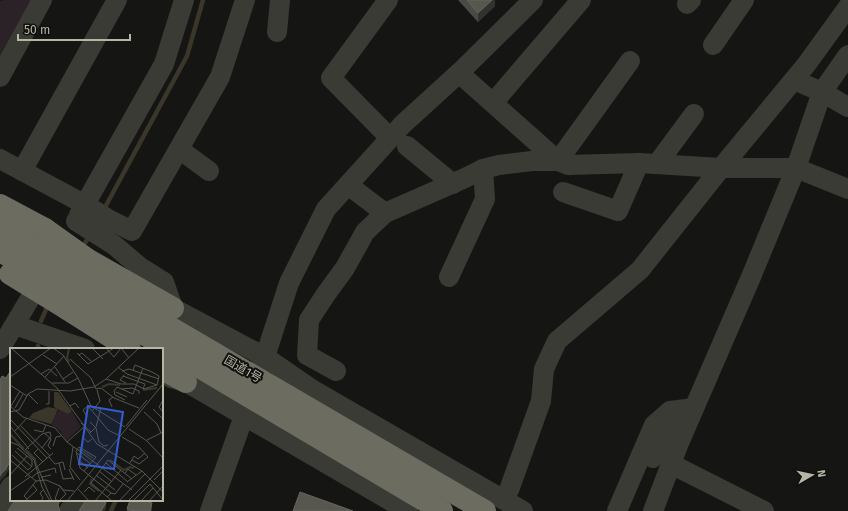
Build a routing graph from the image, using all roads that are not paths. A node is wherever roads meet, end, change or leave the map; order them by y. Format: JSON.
{"nodes":[{"id":1,"x":42,"y":0,"type":"edge"},
{"id":2,"x":117,"y":0,"type":"edge"},
{"id":3,"x":184,"y":0,"type":"edge"},
{"id":4,"x":245,"y":0,"type":"edge"},
{"id":5,"x":280,"y":0,"type":"edge"},
{"id":6,"x":388,"y":0,"type":"edge"},
{"id":7,"x":533,"y":0,"type":"edge"},
{"id":8,"x":581,"y":0,"type":"edge"},
{"id":9,"x":744,"y":0,"type":"edge"},
{"id":10,"x":848,"y":7,"type":"edge"},
{"id":11,"x":277,"y":32,"type":"dead end"},
{"id":12,"x":712,"y":45,"type":"dead end"},
{"id":13,"x":848,"y":56,"type":"edge"},
{"id":14,"x":630,"y":61,"type":"dead end"},
{"id":15,"x":459,"y":73,"type":"junction"},
{"id":16,"x":0,"y":77,"type":"edge"},
{"id":17,"x":794,"y":80,"type":"junction"},
{"id":18,"x":822,"y":92,"type":"junction"},
{"id":19,"x":493,"y":103,"type":"junction"},
{"id":20,"x":848,"y":107,"type":"edge"},
{"id":21,"x":694,"y":114,"type":"dead end"},
{"id":22,"x":399,"y":142,"type":"junction"},
{"id":23,"x":179,"y":149,"type":"junction"},
{"id":24,"x":0,"y":159,"type":"edge"},
{"id":25,"x":558,"y":161,"type":"junction"},
{"id":26,"x":648,"y":163,"type":"junction"},
{"id":27,"x":721,"y":168,"type":"junction"},
{"id":28,"x":796,"y":168,"type":"junction"},
{"id":29,"x":483,"y":169,"type":"junction"},
{"id":30,"x":22,"y":171,"type":"junction"},
{"id":31,"x":209,"y":171,"type":"dead end"},
{"id":32,"x":453,"y":184,"type":"junction"},
{"id":33,"x":348,"y":185,"type":"junction"},
{"id":34,"x":848,"y":190,"type":"edge"},
{"id":35,"x":563,"y":192,"type":"dead end"},
{"id":36,"x":0,"y":205,"type":"edge"},
{"id":37,"x":89,"y":207,"type":"junction"},
{"id":38,"x":385,"y":212,"type":"junction"},
{"id":39,"x":76,"y":221,"type":"junction"},
{"id":40,"x":0,"y":228,"type":"edge"},
{"id":41,"x":0,"y":251,"type":"edge"},
{"id":42,"x":5,"y":272,"type":"edge"},
{"id":43,"x":449,"y":277,"type":"dead end"},
{"id":44,"x":173,"y":308,"type":"junction"},
{"id":45,"x":15,"y":325,"type":"junction"},
{"id":46,"x":3,"y":347,"type":"edge"},
{"id":47,"x":82,"y":348,"type":"edge"},
{"id":48,"x":128,"y":348,"type":"edge"},
{"id":49,"x":265,"y":357,"type":"junction"},
{"id":50,"x":163,"y":370,"type":"edge"},
{"id":51,"x":336,"y":371,"type":"dead end"},
{"id":52,"x":163,"y":376,"type":"edge"},
{"id":53,"x":186,"y":382,"type":"junction"},
{"id":54,"x":694,"y":408,"type":"junction"},
{"id":55,"x":244,"y":416,"type":"junction"},
{"id":56,"x":671,"y":464,"type":"junction"},
{"id":57,"x":10,"y":488,"type":"edge"},
{"id":58,"x":75,"y":501,"type":"edge"},
{"id":59,"x":506,"y":503,"type":"edge"},
{"id":60,"x":0,"y":505,"type":"edge"},
{"id":61,"x":69,"y":511,"type":"edge"},
{"id":62,"x":210,"y":511,"type":"edge"},
{"id":63,"x":408,"y":511,"type":"edge"},
{"id":64,"x":442,"y":511,"type":"edge"},
{"id":65,"x":617,"y":511,"type":"edge"},
{"id":66,"x":630,"y":511,"type":"edge"},
{"id":67,"x":653,"y":511,"type":"edge"},
{"id":68,"x":764,"y":511,"type":"edge"}],
"edges":[{"from":1,"to":16,"type":"street"},
{"from":2,"to":30,"type":"street"},
{"from":3,"to":37,"type":"street"},
{"from":4,"to":23,"type":"street"},
{"from":5,"to":11,"type":"street"},
{"from":6,"to":22,"type":"street"},
{"from":7,"to":15,"type":"street"},
{"from":8,"to":19,"type":"street"},
{"from":9,"to":12,"type":"street"},
{"from":10,"to":17,"type":"street"},
{"from":13,"to":18,"type":"street"},
{"from":14,"to":25,"type":"street"},
{"from":15,"to":19,"type":"street"},
{"from":15,"to":22,"type":"street"},
{"from":17,"to":18,"type":"street"},
{"from":17,"to":27,"type":"street"},
{"from":18,"to":20,"type":"street"},
{"from":18,"to":28,"type":"street"},
{"from":19,"to":25,"type":"street"},
{"from":21,"to":26,"type":"street"},
{"from":22,"to":32,"type":"street"},
{"from":22,"to":33,"type":"street"},
{"from":23,"to":31,"type":"street"},
{"from":23,"to":37,"type":"street"},
{"from":24,"to":30,"type":"street"},
{"from":25,"to":26,"type":"street"},
{"from":25,"to":29,"type":"street"},
{"from":26,"to":27,"type":"street"},
{"from":26,"to":35,"type":"street"},
{"from":27,"to":28,"type":"street"},
{"from":27,"to":59,"type":"street"},
{"from":28,"to":34,"type":"street"},
{"from":28,"to":54,"type":"street"},
{"from":29,"to":32,"type":"street"},
{"from":29,"to":43,"type":"street"},
{"from":30,"to":37,"type":"street"},
{"from":32,"to":38,"type":"street"},
{"from":33,"to":38,"type":"street"},
{"from":33,"to":49,"type":"street"},
{"from":36,"to":44,"type":"highway","bridge":true},
{"from":37,"to":39,"type":"street"},
{"from":38,"to":51,"type":"street"},
{"from":39,"to":44,"type":"street"},
{"from":39,"to":45,"type":"street"},
{"from":40,"to":59,"type":"highway","name":"国道1号","bridge":true},
{"from":41,"to":64,"type":"highway","name":"国道1号","bridge":true},
{"from":42,"to":48,"type":"highway","bridge":true},
{"from":44,"to":49,"type":"street"},
{"from":45,"to":46,"type":"street"},
{"from":45,"to":47,"type":"street"},
{"from":49,"to":55,"type":"street"},
{"from":49,"to":59,"type":"street"},
{"from":50,"to":53,"type":"highway"},
{"from":52,"to":53,"type":"street"},
{"from":53,"to":55,"type":"street"},
{"from":54,"to":56,"type":"street"},
{"from":54,"to":65,"type":"street"},
{"from":54,"to":66,"type":"street"},
{"from":55,"to":62,"type":"street"},
{"from":55,"to":63,"type":"street"},
{"from":56,"to":67,"type":"street"},
{"from":56,"to":68,"type":"street"},
{"from":57,"to":60,"type":"street"},
{"from":58,"to":61,"type":"street"}]}
